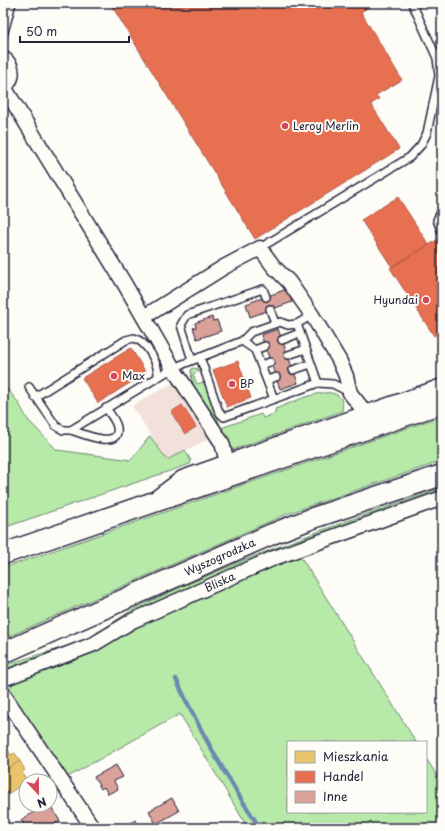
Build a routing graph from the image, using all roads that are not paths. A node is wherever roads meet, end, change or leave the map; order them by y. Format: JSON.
{"nodes":[{"id":1,"x":12,"y":3,"type":"edge"},
{"id":2,"x":412,"y":3,"type":"edge"},
{"id":3,"x":3,"y":36,"type":"edge"},
{"id":4,"x":3,"y":58,"type":"edge"},
{"id":5,"x":4,"y":88,"type":"edge"},
{"id":6,"x":442,"y":210,"type":"edge"},
{"id":7,"x":442,"y":232,"type":"edge"},
{"id":8,"x":260,"y":248,"type":"junction"},
{"id":9,"x":266,"y":297,"type":"dead end"},
{"id":10,"x":270,"y":309,"type":"dead end"},
{"id":11,"x":312,"y":315,"type":"junction"},
{"id":12,"x":144,"y":317,"type":"junction"},
{"id":13,"x":275,"y":323,"type":"junction"},
{"id":14,"x":297,"y":324,"type":"junction"},
{"id":15,"x":300,"y":333,"type":"junction"},
{"id":16,"x":282,"y":340,"type":"dead end"},
{"id":17,"x":242,"y":341,"type":"junction"},
{"id":18,"x":265,"y":346,"type":"dead end"},
{"id":19,"x":306,"y":348,"type":"junction"},
{"id":20,"x":255,"y":350,"type":"junction"},
{"id":21,"x":288,"y":355,"type":"dead end"},
{"id":22,"x":200,"y":357,"type":"junction"},
{"id":23,"x":192,"y":360,"type":"junction"},
{"id":24,"x":270,"y":362,"type":"dead end"},
{"id":25,"x":311,"y":364,"type":"junction"},
{"id":26,"x":261,"y":365,"type":"junction"},
{"id":27,"x":173,"y":368,"type":"junction"},
{"id":28,"x":294,"y":370,"type":"dead end"},
{"id":29,"x":276,"y":376,"type":"dead end"},
{"id":30,"x":158,"y":377,"type":"junction"},
{"id":31,"x":267,"y":380,"type":"junction"},
{"id":32,"x":318,"y":383,"type":"junction"},
{"id":33,"x":442,"y":386,"type":"edge"},
{"id":34,"x":29,"y":387,"type":"dead end"},
{"id":35,"x":350,"y":392,"type":"junction"},
{"id":36,"x":35,"y":397,"type":"junction"},
{"id":37,"x":274,"y":399,"type":"junction"},
{"id":38,"x":442,"y":402,"type":"edge"},
{"id":39,"x":106,"y":408,"type":"junction"},
{"id":40,"x":365,"y":412,"type":"junction"},
{"id":41,"x":71,"y":430,"type":"junction"},
{"id":42,"x":227,"y":462,"type":"junction"},
{"id":43,"x":442,"y":474,"type":"edge"},
{"id":44,"x":442,"y":498,"type":"edge"},
{"id":45,"x":147,"y":504,"type":"junction"},
{"id":46,"x":3,"y":554,"type":"edge"},
{"id":47,"x":3,"y":653,"type":"edge"},
{"id":48,"x":3,"y":679,"type":"edge"},
{"id":49,"x":3,"y":694,"type":"edge"},
{"id":50,"x":94,"y":828,"type":"edge"}],
"edges":[{"from":1,"to":3,"type":"lane"},
{"from":2,"to":8,"type":"lane"},
{"from":4,"to":5,"type":"street"},
{"from":5,"to":12,"type":"street"},
{"from":6,"to":7,"type":"lane"},
{"from":8,"to":11,"type":"street"},
{"from":8,"to":12,"type":"street"},
{"from":9,"to":23,"type":"lane"},
{"from":10,"to":13,"type":"lane"},
{"from":11,"to":14,"type":"lane"},
{"from":11,"to":35,"type":"street"},
{"from":12,"to":27,"type":"street"},
{"from":13,"to":14,"type":"lane"},
{"from":13,"to":17,"type":"lane"},
{"from":14,"to":15,"type":"lane"},
{"from":15,"to":16,"type":"lane"},
{"from":15,"to":19,"type":"lane"},
{"from":17,"to":20,"type":"lane"},
{"from":17,"to":22,"type":"lane"},
{"from":18,"to":20,"type":"lane"},
{"from":19,"to":21,"type":"lane"},
{"from":19,"to":25,"type":"lane"},
{"from":20,"to":26,"type":"lane"},
{"from":22,"to":23,"type":"lane"},
{"from":22,"to":37,"type":"lane"},
{"from":23,"to":27,"type":"lane"},
{"from":24,"to":26,"type":"lane"},
{"from":25,"to":28,"type":"lane"},
{"from":25,"to":32,"type":"lane"},
{"from":26,"to":31,"type":"lane"},
{"from":27,"to":30,"type":"lane"},
{"from":27,"to":42,"type":"street"},
{"from":29,"to":31,"type":"lane"},
{"from":30,"to":36,"type":"lane"},
{"from":30,"to":39,"type":"lane"},
{"from":31,"to":37,"type":"lane"},
{"from":32,"to":35,"type":"lane"},
{"from":32,"to":37,"type":"lane"},
{"from":33,"to":40,"type":"street"},
{"from":34,"to":36,"type":"lane"},
{"from":35,"to":40,"type":"street"},
{"from":36,"to":41,"type":"lane"},
{"from":38,"to":45,"type":"main road"},
{"from":39,"to":41,"type":"lane"},
{"from":39,"to":41,"type":"lane"},
{"from":40,"to":42,"type":"street"},
{"from":42,"to":45,"type":"street"},
{"from":43,"to":47,"type":"main road","name":"Wyszogrodzka"},
{"from":44,"to":48,"type":"street","name":"Bliska"},
{"from":45,"to":46,"type":"main road"},
{"from":49,"to":50,"type":"street"}]}
